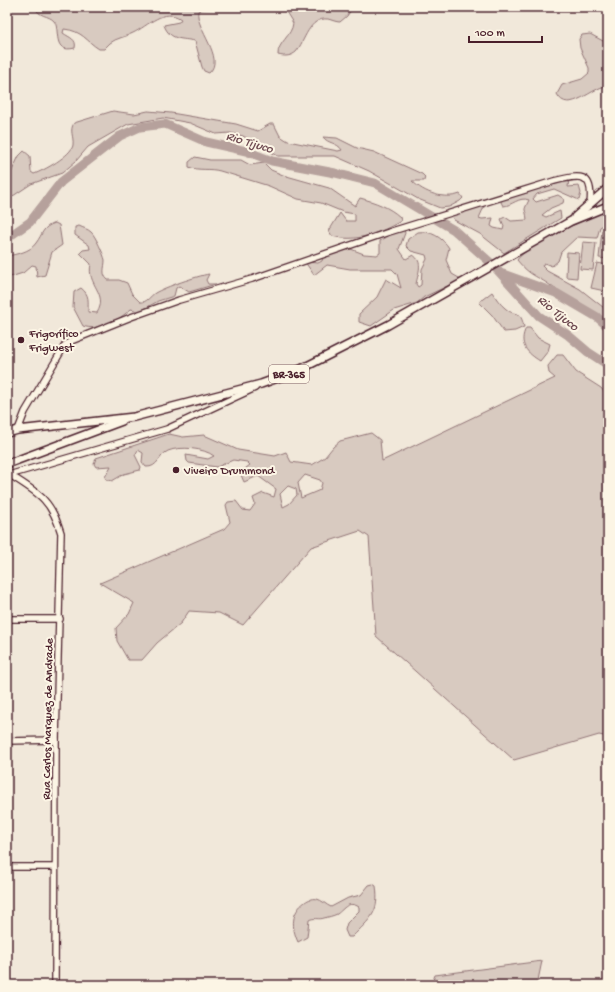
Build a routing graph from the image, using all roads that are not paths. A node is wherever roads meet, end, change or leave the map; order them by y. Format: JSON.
{"nodes":[{"id":1,"x":608,"y":188,"type":"edge"},
{"id":2,"x":590,"y":204,"type":"junction"},
{"id":3,"x":608,"y":206,"type":"edge"},
{"id":4,"x":570,"y":221,"type":"junction"},
{"id":5,"x":261,"y":384,"type":"junction"},
{"id":6,"x":134,"y":417,"type":"junction"},
{"id":7,"x":18,"y":430,"type":"junction"},
{"id":8,"x":7,"y":433,"type":"edge"},
{"id":9,"x":7,"y":464,"type":"edge"},
{"id":10,"x":8,"y":475,"type":"edge"},
{"id":11,"x":7,"y":619,"type":"edge"},
{"id":12,"x":60,"y":619,"type":"junction"},
{"id":13,"x":56,"y":740,"type":"junction"},
{"id":14,"x":7,"y":741,"type":"edge"},
{"id":15,"x":7,"y":867,"type":"edge"},
{"id":16,"x":56,"y":867,"type":"junction"},
{"id":17,"x":55,"y":985,"type":"edge"}],
"edges":[{"from":1,"to":2,"type":"main road","number":"BR-365"},
{"from":2,"to":4,"type":"main road","number":"BR-365"},
{"from":2,"to":7,"type":"street"},
{"from":3,"to":4,"type":"main road","number":"BR-365"},
{"from":4,"to":5,"type":"main road","number":"BR-365"},
{"from":5,"to":6,"type":"main road","number":"BR-365"},
{"from":5,"to":10,"type":"street"},
{"from":6,"to":7,"type":"main road","number":"BR-365"},
{"from":6,"to":9,"type":"main road","number":"BR-365"},
{"from":7,"to":8,"type":"main road","number":"BR-365"},
{"from":10,"to":12,"type":"street","name":"Rua Carlos Marquez de Andrade"},
{"from":11,"to":12,"type":"street"},
{"from":12,"to":13,"type":"street","name":"Rua Carlos Marquez de Andrade"},
{"from":13,"to":14,"type":"street"},
{"from":13,"to":16,"type":"street","name":"Rua Carlos Marquez de Andrade"},
{"from":15,"to":16,"type":"street"},
{"from":16,"to":17,"type":"street","name":"Rua Carlos Marquez de Andrade"}]}
